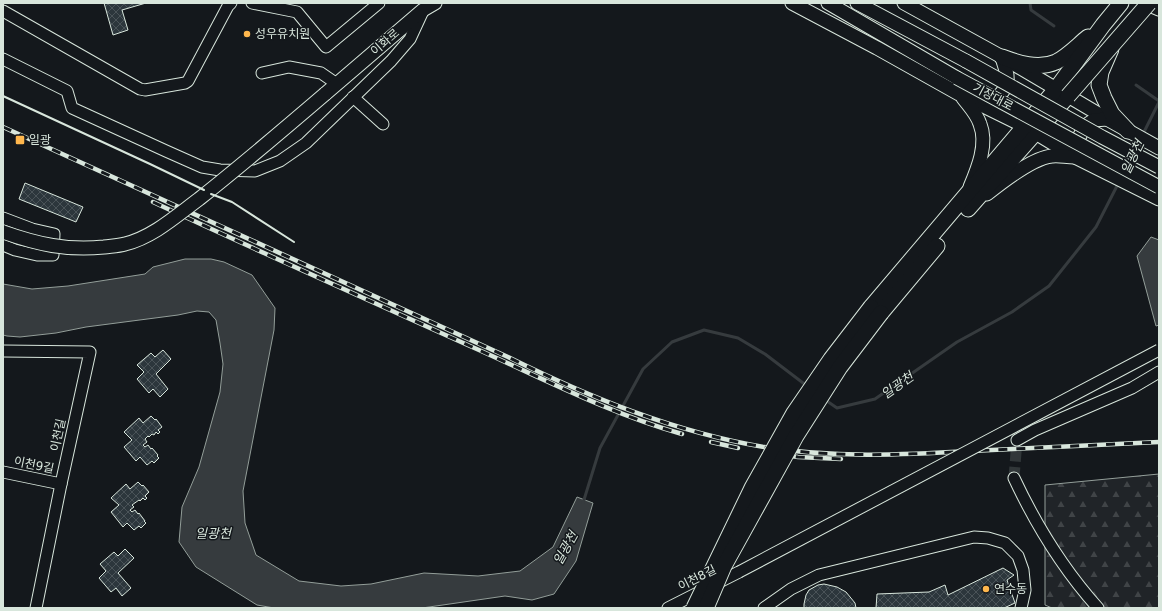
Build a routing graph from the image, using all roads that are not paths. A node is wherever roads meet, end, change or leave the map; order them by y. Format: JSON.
{"nodes":[{"id":1,"x":231,"y":3,"type":"edge"},
{"id":2,"x":252,"y":3,"type":"edge"},
{"id":3,"x":379,"y":3,"type":"edge"},
{"id":4,"x":435,"y":3,"type":"edge"},
{"id":5,"x":792,"y":3,"type":"edge"},
{"id":6,"x":828,"y":3,"type":"edge"},
{"id":7,"x":858,"y":3,"type":"edge"},
{"id":8,"x":904,"y":3,"type":"edge"},
{"id":9,"x":1121,"y":3,"type":"edge"},
{"id":10,"x":1145,"y":3,"type":"edge"},
{"id":11,"x":1150,"y":3,"type":"edge"},
{"id":12,"x":1159,"y":9,"type":"edge"},
{"id":13,"x":423,"y":10,"type":"junction"},
{"id":14,"x":3,"y":11,"type":"edge"},
{"id":15,"x":1103,"y":25,"type":"junction"},
{"id":16,"x":1115,"y":42,"type":"junction"},
{"id":17,"x":1002,"y":56,"type":"junction"},
{"id":18,"x":3,"y":59,"type":"edge"},
{"id":19,"x":262,"y":73,"type":"dead end"},
{"id":20,"x":337,"y":84,"type":"junction"},
{"id":21,"x":1062,"y":92,"type":"junction"},
{"id":22,"x":959,"y":94,"type":"junction"},
{"id":23,"x":353,"y":97,"type":"junction"},
{"id":24,"x":1107,"y":119,"type":"junction"},
{"id":25,"x":383,"y":124,"type":"dead end"},
{"id":26,"x":1030,"y":130,"type":"junction"},
{"id":27,"x":1128,"y":130,"type":"junction"},
{"id":28,"x":1159,"y":148,"type":"edge"},
{"id":29,"x":1081,"y":160,"type":"junction"},
{"id":30,"x":1159,"y":167,"type":"edge"},
{"id":31,"x":1159,"y":187,"type":"edge"},
{"id":32,"x":1159,"y":199,"type":"edge"},
{"id":33,"x":967,"y":202,"type":"junction"},
{"id":34,"x":3,"y":218,"type":"edge"},
{"id":35,"x":3,"y":232,"type":"edge"},
{"id":36,"x":3,"y":245,"type":"edge"},
{"id":37,"x":876,"y":310,"type":"junction"},
{"id":38,"x":1159,"y":350,"type":"edge"},
{"id":39,"x":3,"y":351,"type":"edge"},
{"id":40,"x":1159,"y":372,"type":"edge"},
{"id":41,"x":1017,"y":440,"type":"dead end"},
{"id":42,"x":3,"y":472,"type":"edge"},
{"id":43,"x":1014,"y":478,"type":"tunnel mouth"},
{"id":44,"x":61,"y":484,"type":"junction"},
{"id":45,"x":678,"y":603,"type":"junction"},
{"id":46,"x":36,"y":608,"type":"edge"},
{"id":47,"x":668,"y":608,"type":"edge"},
{"id":48,"x":690,"y":608,"type":"edge"},
{"id":49,"x":694,"y":608,"type":"edge"},
{"id":50,"x":706,"y":608,"type":"edge"},
{"id":51,"x":764,"y":608,"type":"edge"},
{"id":52,"x":1021,"y":608,"type":"edge"},
{"id":53,"x":1098,"y":608,"type":"edge"}],
"edges":[{"from":1,"to":14,"type":"street"},
{"from":2,"to":3,"type":"street"},
{"from":4,"to":13,"type":"main road","name":"이화로"},
{"from":5,"to":22,"type":"main road"},
{"from":6,"to":31,"type":"main road","name":"기장대로","bridge":true},
{"from":7,"to":30,"type":"main road","name":"기장대로","bridge":true},
{"from":8,"to":17,"type":"main road"},
{"from":9,"to":15,"type":"highway"},
{"from":10,"to":12,"type":"main road"},
{"from":11,"to":16,"type":"highway","bridge":true},
{"from":13,"to":20,"type":"main road","name":"이화로"},
{"from":13,"to":23,"type":"street"},
{"from":15,"to":17,"type":"highway"},
{"from":15,"to":21,"type":"highway"},
{"from":16,"to":21,"type":"highway","bridge":true},
{"from":16,"to":27,"type":"highway","bridge":true},
{"from":17,"to":21,"type":"main road"},
{"from":17,"to":22,"type":"main road"},
{"from":18,"to":23,"type":"street"},
{"from":19,"to":20,"type":"street"},
{"from":20,"to":35,"type":"main road","name":"이화로","bridge":true},
{"from":21,"to":24,"type":"main road"},
{"from":21,"to":26,"type":"highway"},
{"from":22,"to":26,"type":"main road"},
{"from":22,"to":33,"type":"main road"},
{"from":23,"to":25,"type":"street"},
{"from":24,"to":27,"type":"main road"},
{"from":24,"to":29,"type":"main road"},
{"from":26,"to":29,"type":"main road"},
{"from":26,"to":33,"type":"highway"},
{"from":27,"to":28,"type":"main road"},
{"from":29,"to":32,"type":"main road"},
{"from":29,"to":33,"type":"main road"},
{"from":33,"to":37,"type":"highway"},
{"from":34,"to":36,"type":"street"},
{"from":37,"to":49,"type":"highway","bridge":true},
{"from":37,"to":50,"type":"highway","bridge":true},
{"from":38,"to":45,"type":"street","name":"이천8길","bridge":true},
{"from":39,"to":44,"type":"street","name":"이천길"},
{"from":40,"to":41,"type":"street"},
{"from":42,"to":44,"type":"street","name":"이천9길"},
{"from":43,"to":53,"type":"street"},
{"from":44,"to":46,"type":"street","name":"이천길"},
{"from":45,"to":47,"type":"street","name":"이천8길"},
{"from":45,"to":48,"type":"street"},
{"from":51,"to":52,"type":"street"}]}
